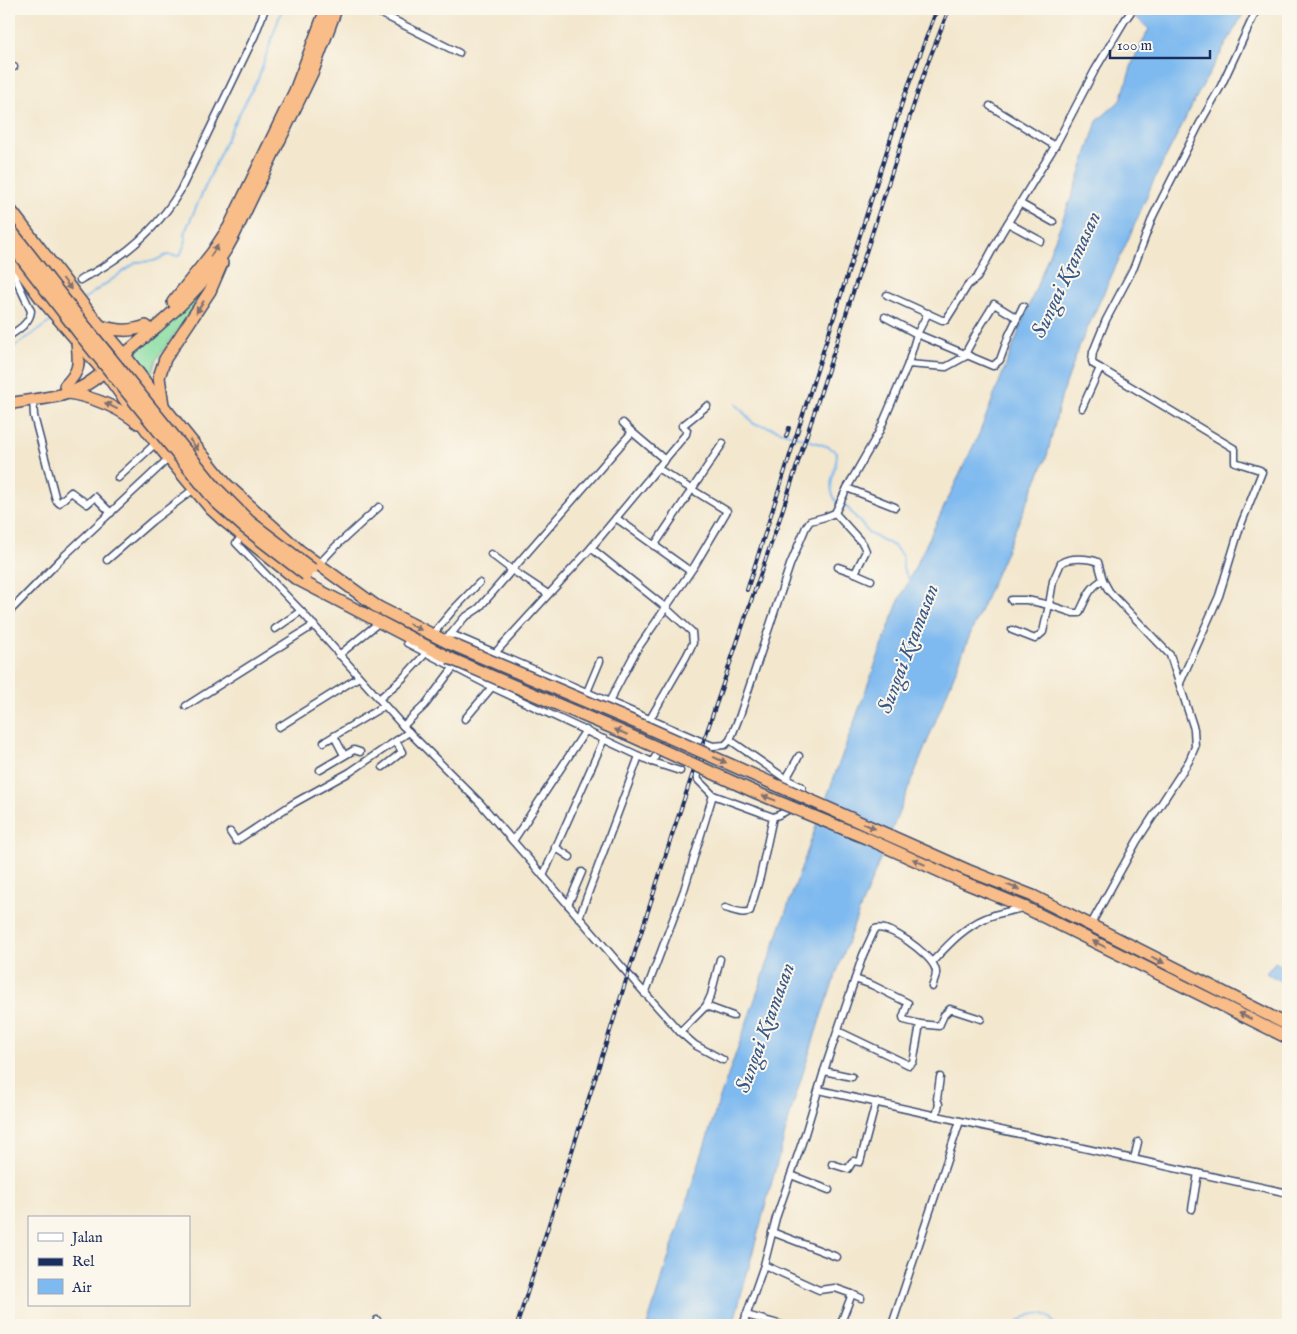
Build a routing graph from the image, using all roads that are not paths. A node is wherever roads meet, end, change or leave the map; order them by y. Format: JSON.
{"nodes":[{"id":1,"x":265,"y":9,"type":"edge"},
{"id":2,"x":326,"y":9,"type":"edge"},
{"id":3,"x":336,"y":9,"type":"edge"},
{"id":4,"x":372,"y":9,"type":"edge"},
{"id":5,"x":1133,"y":9,"type":"edge"},
{"id":6,"x":1257,"y":9,"type":"edge"},
{"id":7,"x":459,"y":53,"type":"dead end"},
{"id":8,"x":990,"y":106,"type":"dead end"},
{"id":9,"x":1055,"y":146,"type":"junction"},
{"id":10,"x":1020,"y":204,"type":"junction"},
{"id":11,"x":9,"y":208,"type":"edge"},
{"id":12,"x":1053,"y":222,"type":"dead end"},
{"id":13,"x":1008,"y":223,"type":"junction"},
{"id":14,"x":9,"y":228,"type":"edge"},
{"id":15,"x":1041,"y":241,"type":"dead end"},
{"id":16,"x":9,"y":242,"type":"edge"},
{"id":17,"x":228,"y":247,"type":"junction"},
{"id":18,"x":9,"y":255,"type":"edge"},
{"id":19,"x":9,"y":264,"type":"edge"},
{"id":20,"x":80,"y":280,"type":"dead end"},
{"id":21,"x":887,"y":295,"type":"dead end"},
{"id":22,"x":1023,"y":306,"type":"dead end"},
{"id":23,"x":928,"y":313,"type":"junction"},
{"id":24,"x":885,"y":317,"type":"dead end"},
{"id":25,"x":1017,"y":318,"type":"junction"},
{"id":26,"x":100,"y":326,"type":"junction"},
{"id":27,"x":146,"y":326,"type":"junction"},
{"id":28,"x":917,"y":334,"type":"junction"},
{"id":29,"x":9,"y":336,"type":"edge"},
{"id":30,"x":74,"y":338,"type":"junction"},
{"id":31,"x":122,"y":351,"type":"junction"},
{"id":32,"x":966,"y":355,"type":"junction"},
{"id":33,"x":908,"y":364,"type":"junction"},
{"id":34,"x":1100,"y":368,"type":"junction"},
{"id":35,"x":98,"y":369,"type":"junction"},
{"id":36,"x":66,"y":390,"type":"junction"},
{"id":37,"x":9,"y":396,"type":"edge"},
{"id":38,"x":33,"y":399,"type":"junction"},
{"id":39,"x":9,"y":404,"type":"edge"},
{"id":40,"x":707,"y":406,"type":"dead end"},
{"id":41,"x":164,"y":407,"type":"junction"},
{"id":42,"x":1082,"y":408,"type":"dead end"},
{"id":43,"x":623,"y":423,"type":"dead end"},
{"id":44,"x":149,"y":432,"type":"junction"},
{"id":45,"x":632,"y":432,"type":"junction"},
{"id":46,"x":156,"y":442,"type":"junction"},
{"id":47,"x":723,"y":443,"type":"dead end"},
{"id":48,"x":169,"y":458,"type":"junction"},
{"id":49,"x":665,"y":460,"type":"junction"},
{"id":50,"x":657,"y":468,"type":"junction"},
{"id":51,"x":118,"y":478,"type":"dead end"},
{"id":52,"x":847,"y":488,"type":"junction"},
{"id":53,"x":194,"y":489,"type":"junction"},
{"id":54,"x":692,"y":490,"type":"junction"},
{"id":55,"x":895,"y":507,"type":"dead end"},
{"id":56,"x":379,"y":508,"type":"dead end"},
{"id":57,"x":836,"y":510,"type":"junction"},
{"id":58,"x":111,"y":513,"type":"junction"},
{"id":59,"x":616,"y":518,"type":"junction"},
{"id":60,"x":242,"y":536,"type":"junction"},
{"id":61,"x":654,"y":546,"type":"junction"},
{"id":62,"x":591,"y":548,"type":"junction"},
{"id":63,"x":491,"y":554,"type":"dead end"},
{"id":64,"x":107,"y":560,"type":"dead end"},
{"id":65,"x":838,"y":567,"type":"dead end"},
{"id":66,"x":312,"y":569,"type":"junction"},
{"id":67,"x":512,"y":570,"type":"junction"},
{"id":68,"x":690,"y":572,"type":"junction"},
{"id":69,"x":854,"y":572,"type":"junction"},
{"id":70,"x":871,"y":580,"type":"dead end"},
{"id":71,"x":1103,"y":580,"type":"junction"},
{"id":72,"x":479,"y":583,"type":"dead end"},
{"id":73,"x":548,"y":594,"type":"junction"},
{"id":74,"x":1010,"y":600,"type":"dead end"},
{"id":75,"x":1049,"y":605,"type":"junction"},
{"id":76,"x":665,"y":607,"type":"junction"},
{"id":77,"x":301,"y":611,"type":"junction"},
{"id":78,"x":9,"y":612,"type":"edge"},
{"id":79,"x":376,"y":621,"type":"junction"},
{"id":80,"x":314,"y":625,"type":"junction"},
{"id":81,"x":275,"y":629,"type":"dead end"},
{"id":82,"x":1012,"y":630,"type":"dead end"},
{"id":83,"x":444,"y":638,"type":"junction"},
{"id":84,"x":426,"y":653,"type":"junction"},
{"id":85,"x":495,"y":653,"type":"junction"},
{"id":86,"x":339,"y":655,"type":"junction"},
{"id":87,"x":600,"y":661,"type":"dead end"},
{"id":88,"x":451,"y":663,"type":"junction"},
{"id":89,"x":359,"y":677,"type":"junction"},
{"id":90,"x":1180,"y":683,"type":"junction"},
{"id":91,"x":492,"y":687,"type":"junction"},
{"id":92,"x":587,"y":692,"type":"junction"},
{"id":93,"x":379,"y":699,"type":"junction"},
{"id":94,"x":609,"y":702,"type":"junction"},
{"id":95,"x":186,"y":706,"type":"dead end"},
{"id":96,"x":384,"y":706,"type":"junction"},
{"id":97,"x":465,"y":719,"type":"dead end"},
{"id":98,"x":650,"y":720,"type":"junction"},
{"id":99,"x":403,"y":726,"type":"junction"},
{"id":100,"x":280,"y":727,"type":"dead end"},
{"id":101,"x":672,"y":728,"type":"junction"},
{"id":102,"x":586,"y":730,"type":"junction"},
{"id":103,"x":409,"y":732,"type":"junction"},
{"id":104,"x":334,"y":736,"type":"junction"},
{"id":105,"x":604,"y":739,"type":"junction"},
{"id":106,"x":730,"y":740,"type":"junction"},
{"id":107,"x":396,"y":741,"type":"junction"},
{"id":108,"x":324,"y":742,"type":"dead end"},
{"id":109,"x":703,"y":742,"type":"junction"},
{"id":110,"x":360,"y":752,"type":"dead end"},
{"id":111,"x":344,"y":755,"type":"junction"},
{"id":112,"x":639,"y":756,"type":"junction"},
{"id":113,"x":799,"y":756,"type":"dead end"},
{"id":114,"x":652,"y":762,"type":"junction"},
{"id":115,"x":383,"y":767,"type":"dead end"},
{"id":116,"x":320,"y":770,"type":"dead end"},
{"id":117,"x":680,"y":771,"type":"dead end"},
{"id":118,"x":786,"y":779,"type":"junction"},
{"id":119,"x":713,"y":795,"type":"junction"},
{"id":120,"x":773,"y":817,"type":"junction"},
{"id":121,"x":230,"y":832,"type":"dead end"},
{"id":122,"x":513,"y":842,"type":"junction"},
{"id":123,"x":554,"y":847,"type":"junction"},
{"id":124,"x":570,"y":857,"type":"dead end"},
{"id":125,"x":582,"y":872,"type":"dead end"},
{"id":126,"x":543,"y":876,"type":"junction"},
{"id":127,"x":568,"y":905,"type":"junction"},
{"id":128,"x":1024,"y":907,"type":"junction"},
{"id":129,"x":725,"y":908,"type":"dead end"},
{"id":130,"x":579,"y":918,"type":"junction"},
{"id":131,"x":1090,"y":926,"type":"junction"},
{"id":132,"x":720,"y":959,"type":"dead end"},
{"id":133,"x":932,"y":962,"type":"junction"},
{"id":134,"x":855,"y":979,"type":"junction"},
{"id":135,"x":932,"y":987,"type":"dead end"},
{"id":136,"x":645,"y":994,"type":"junction"},
{"id":137,"x":706,"y":1006,"type":"junction"},
{"id":138,"x":733,"y":1016,"type":"dead end"},
{"id":139,"x":980,"y":1019,"type":"dead end"},
{"id":140,"x":920,"y":1024,"type":"junction"},
{"id":141,"x":1288,"y":1025,"type":"edge"},
{"id":142,"x":680,"y":1032,"type":"junction"},
{"id":143,"x":838,"y":1032,"type":"junction"},
{"id":144,"x":1288,"y":1038,"type":"edge"},
{"id":145,"x":723,"y":1060,"type":"dead end"},
{"id":146,"x":824,"y":1071,"type":"junction"},
{"id":147,"x":852,"y":1077,"type":"dead end"},
{"id":148,"x":940,"y":1077,"type":"dead end"},
{"id":149,"x":818,"y":1090,"type":"junction"},
{"id":150,"x":876,"y":1102,"type":"junction"},
{"id":151,"x":936,"y":1116,"type":"junction"},
{"id":152,"x":960,"y":1121,"type":"junction"},
{"id":153,"x":1138,"y":1142,"type":"dead end"},
{"id":154,"x":1134,"y":1159,"type":"junction"},
{"id":155,"x":832,"y":1164,"type":"dead end"},
{"id":156,"x":1198,"y":1173,"type":"junction"},
{"id":157,"x":791,"y":1175,"type":"junction"},
{"id":158,"x":829,"y":1190,"type":"dead end"},
{"id":159,"x":1288,"y":1193,"type":"edge"},
{"id":160,"x":1192,"y":1209,"type":"dead end"},
{"id":161,"x":772,"y":1232,"type":"junction"},
{"id":162,"x":837,"y":1258,"type":"dead end"},
{"id":163,"x":764,"y":1265,"type":"junction"},
{"id":164,"x":852,"y":1294,"type":"junction"},
{"id":165,"x":861,"y":1298,"type":"dead end"},
{"id":166,"x":746,"y":1315,"type":"junction"},
{"id":167,"x":742,"y":1325,"type":"edge"},
{"id":168,"x":782,"y":1325,"type":"edge"},
{"id":169,"x":850,"y":1325,"type":"edge"},
{"id":170,"x":892,"y":1325,"type":"edge"}],
"edges":[{"from":1,"to":20,"type":"street"},
{"from":27,"to":2,"type":"highway","one_way":true},
{"from":3,"to":17,"type":"highway"},
{"from":4,"to":7,"type":"street"},
{"from":5,"to":9,"type":"street"},
{"from":6,"to":34,"type":"street"},
{"from":8,"to":9,"type":"street"},
{"from":9,"to":10,"type":"street"},
{"from":10,"to":12,"type":"street"},
{"from":10,"to":13,"type":"street"},
{"from":11,"to":26,"type":"highway","one_way":true},
{"from":13,"to":15,"type":"street"},
{"from":13,"to":23,"type":"street"},
{"from":14,"to":66,"type":"highway","bridge":true},
{"from":16,"to":66,"type":"highway","bridge":true},
{"from":17,"to":31,"type":"highway"},
{"from":17,"to":41,"type":"highway","one_way":true},
{"from":18,"to":30,"type":"highway"},
{"from":19,"to":29,"type":"street"},
{"from":21,"to":23,"type":"street"},
{"from":22,"to":25,"type":"street"},
{"from":23,"to":28,"type":"street"},
{"from":24,"to":28,"type":"street"},
{"from":25,"to":32,"type":"street"},
{"from":25,"to":32,"type":"street"},
{"from":26,"to":27,"type":"highway"},
{"from":26,"to":31,"type":"highway"},
{"from":27,"to":31,"type":"highway"},
{"from":28,"to":32,"type":"street"},
{"from":28,"to":33,"type":"street"},
{"from":30,"to":35,"type":"highway"},
{"from":30,"to":36,"type":"highway"},
{"from":31,"to":35,"type":"highway"},
{"from":31,"to":41,"type":"highway"},
{"from":32,"to":33,"type":"street"},
{"from":33,"to":52,"type":"street"},
{"from":34,"to":42,"type":"street"},
{"from":34,"to":90,"type":"street"},
{"from":35,"to":36,"type":"highway"},
{"from":35,"to":44,"type":"highway"},
{"from":36,"to":37,"type":"highway"},
{"from":36,"to":38,"type":"highway"},
{"from":44,"to":36,"type":"highway","one_way":true},
{"from":38,"to":39,"type":"highway"},
{"from":38,"to":58,"type":"street"},
{"from":40,"to":49,"type":"street"},
{"from":41,"to":66,"type":"highway","one_way":true},
{"from":43,"to":45,"type":"street"},
{"from":44,"to":46,"type":"highway"},
{"from":45,"to":49,"type":"street"},
{"from":45,"to":67,"type":"street"},
{"from":46,"to":48,"type":"highway"},
{"from":46,"to":51,"type":"street"},
{"from":47,"to":54,"type":"street"},
{"from":48,"to":53,"type":"highway"},
{"from":48,"to":58,"type":"street"},
{"from":49,"to":50,"type":"street"},
{"from":50,"to":54,"type":"street"},
{"from":50,"to":59,"type":"street"},
{"from":52,"to":55,"type":"street"},
{"from":52,"to":57,"type":"street"},
{"from":53,"to":60,"type":"highway"},
{"from":53,"to":64,"type":"street"},
{"from":54,"to":61,"type":"street"},
{"from":54,"to":68,"type":"street"},
{"from":56,"to":66,"type":"street"},
{"from":57,"to":69,"type":"street"},
{"from":57,"to":106,"type":"street"},
{"from":58,"to":78,"type":"street"},
{"from":59,"to":61,"type":"street"},
{"from":59,"to":62,"type":"street"},
{"from":60,"to":77,"type":"street"},
{"from":60,"to":79,"type":"highway"},
{"from":61,"to":68,"type":"street"},
{"from":62,"to":73,"type":"street"},
{"from":62,"to":76,"type":"street"},
{"from":63,"to":67,"type":"street"},
{"from":65,"to":69,"type":"street"},
{"from":66,"to":79,"type":"highway"},
{"from":66,"to":83,"type":"highway","one_way":true},
{"from":67,"to":73,"type":"street"},
{"from":67,"to":83,"type":"street"},
{"from":68,"to":76,"type":"street"},
{"from":69,"to":70,"type":"street"},
{"from":71,"to":75,"type":"street"},
{"from":71,"to":75,"type":"street"},
{"from":71,"to":90,"type":"street"},
{"from":72,"to":83,"type":"street"},
{"from":73,"to":85,"type":"street"},
{"from":74,"to":75,"type":"street"},
{"from":75,"to":82,"type":"street"},
{"from":76,"to":94,"type":"street"},
{"from":76,"to":98,"type":"street"},
{"from":77,"to":80,"type":"street"},
{"from":77,"to":81,"type":"street"},
{"from":79,"to":84,"type":"street"},
{"from":79,"to":86,"type":"street"},
{"from":79,"to":88,"type":"highway"},
{"from":80,"to":86,"type":"street"},
{"from":80,"to":95,"type":"street"},
{"from":83,"to":85,"type":"street"},
{"from":83,"to":131,"type":"highway","one_way":true,"bridge":true},
{"from":84,"to":88,"type":"street"},
{"from":84,"to":93,"type":"street"},
{"from":85,"to":92,"type":"street"},
{"from":86,"to":89,"type":"street"},
{"from":87,"to":92,"type":"street"},
{"from":88,"to":91,"type":"street"},
{"from":88,"to":99,"type":"street"},
{"from":128,"to":88,"type":"highway","one_way":true,"bridge":true},
{"from":89,"to":93,"type":"street"},
{"from":89,"to":100,"type":"street"},
{"from":90,"to":131,"type":"street"},
{"from":91,"to":97,"type":"street"},
{"from":91,"to":102,"type":"street"},
{"from":92,"to":94,"type":"street"},
{"from":93,"to":96,"type":"street"},
{"from":94,"to":98,"type":"street"},
{"from":96,"to":99,"type":"street"},
{"from":96,"to":104,"type":"street"},
{"from":98,"to":101,"type":"street"},
{"from":99,"to":103,"type":"street"},
{"from":101,"to":109,"type":"street"},
{"from":101,"to":114,"type":"street"},
{"from":102,"to":105,"type":"street"},
{"from":102,"to":122,"type":"street"},
{"from":103,"to":107,"type":"street"},
{"from":103,"to":122,"type":"street"},
{"from":104,"to":108,"type":"street"},
{"from":104,"to":111,"type":"street"},
{"from":105,"to":112,"type":"street"},
{"from":105,"to":123,"type":"street"},
{"from":106,"to":109,"type":"street"},
{"from":106,"to":118,"type":"street"},
{"from":107,"to":115,"type":"street"},
{"from":107,"to":121,"type":"street"},
{"from":109,"to":119,"type":"street"},
{"from":110,"to":111,"type":"street"},
{"from":111,"to":116,"type":"street"},
{"from":112,"to":114,"type":"street"},
{"from":112,"to":130,"type":"street"},
{"from":113,"to":118,"type":"street"},
{"from":114,"to":117,"type":"street"},
{"from":118,"to":120,"type":"street"},
{"from":119,"to":120,"type":"street"},
{"from":119,"to":136,"type":"street"},
{"from":120,"to":129,"type":"street"},
{"from":122,"to":126,"type":"street"},
{"from":123,"to":124,"type":"street"},
{"from":123,"to":126,"type":"street"},
{"from":125,"to":127,"type":"street"},
{"from":126,"to":127,"type":"street"},
{"from":127,"to":130,"type":"street"},
{"from":128,"to":133,"type":"street"},
{"from":144,"to":128,"type":"highway","one_way":true},
{"from":130,"to":136,"type":"street"},
{"from":131,"to":141,"type":"highway","one_way":true},
{"from":132,"to":137,"type":"street"},
{"from":133,"to":134,"type":"street"},
{"from":133,"to":135,"type":"street"},
{"from":134,"to":140,"type":"street"},
{"from":134,"to":143,"type":"street"},
{"from":136,"to":142,"type":"street"},
{"from":137,"to":138,"type":"street"},
{"from":137,"to":142,"type":"street"},
{"from":139,"to":140,"type":"street"},
{"from":140,"to":143,"type":"street"},
{"from":142,"to":145,"type":"street"},
{"from":143,"to":146,"type":"street"},
{"from":146,"to":147,"type":"street"},
{"from":146,"to":149,"type":"street"},
{"from":148,"to":151,"type":"street"},
{"from":149,"to":150,"type":"street"},
{"from":149,"to":157,"type":"street"},
{"from":150,"to":151,"type":"street"},
{"from":150,"to":155,"type":"street"},
{"from":151,"to":152,"type":"street"},
{"from":152,"to":154,"type":"street"},
{"from":152,"to":170,"type":"street"},
{"from":153,"to":154,"type":"street"},
{"from":154,"to":156,"type":"street"},
{"from":156,"to":159,"type":"street"},
{"from":156,"to":160,"type":"street"},
{"from":157,"to":158,"type":"street"},
{"from":157,"to":161,"type":"street"},
{"from":161,"to":162,"type":"street"},
{"from":161,"to":163,"type":"street"},
{"from":163,"to":164,"type":"street"},
{"from":163,"to":166,"type":"street"},
{"from":164,"to":165,"type":"street"},
{"from":164,"to":169,"type":"street"},
{"from":166,"to":167,"type":"street"},
{"from":166,"to":168,"type":"street"}]}
